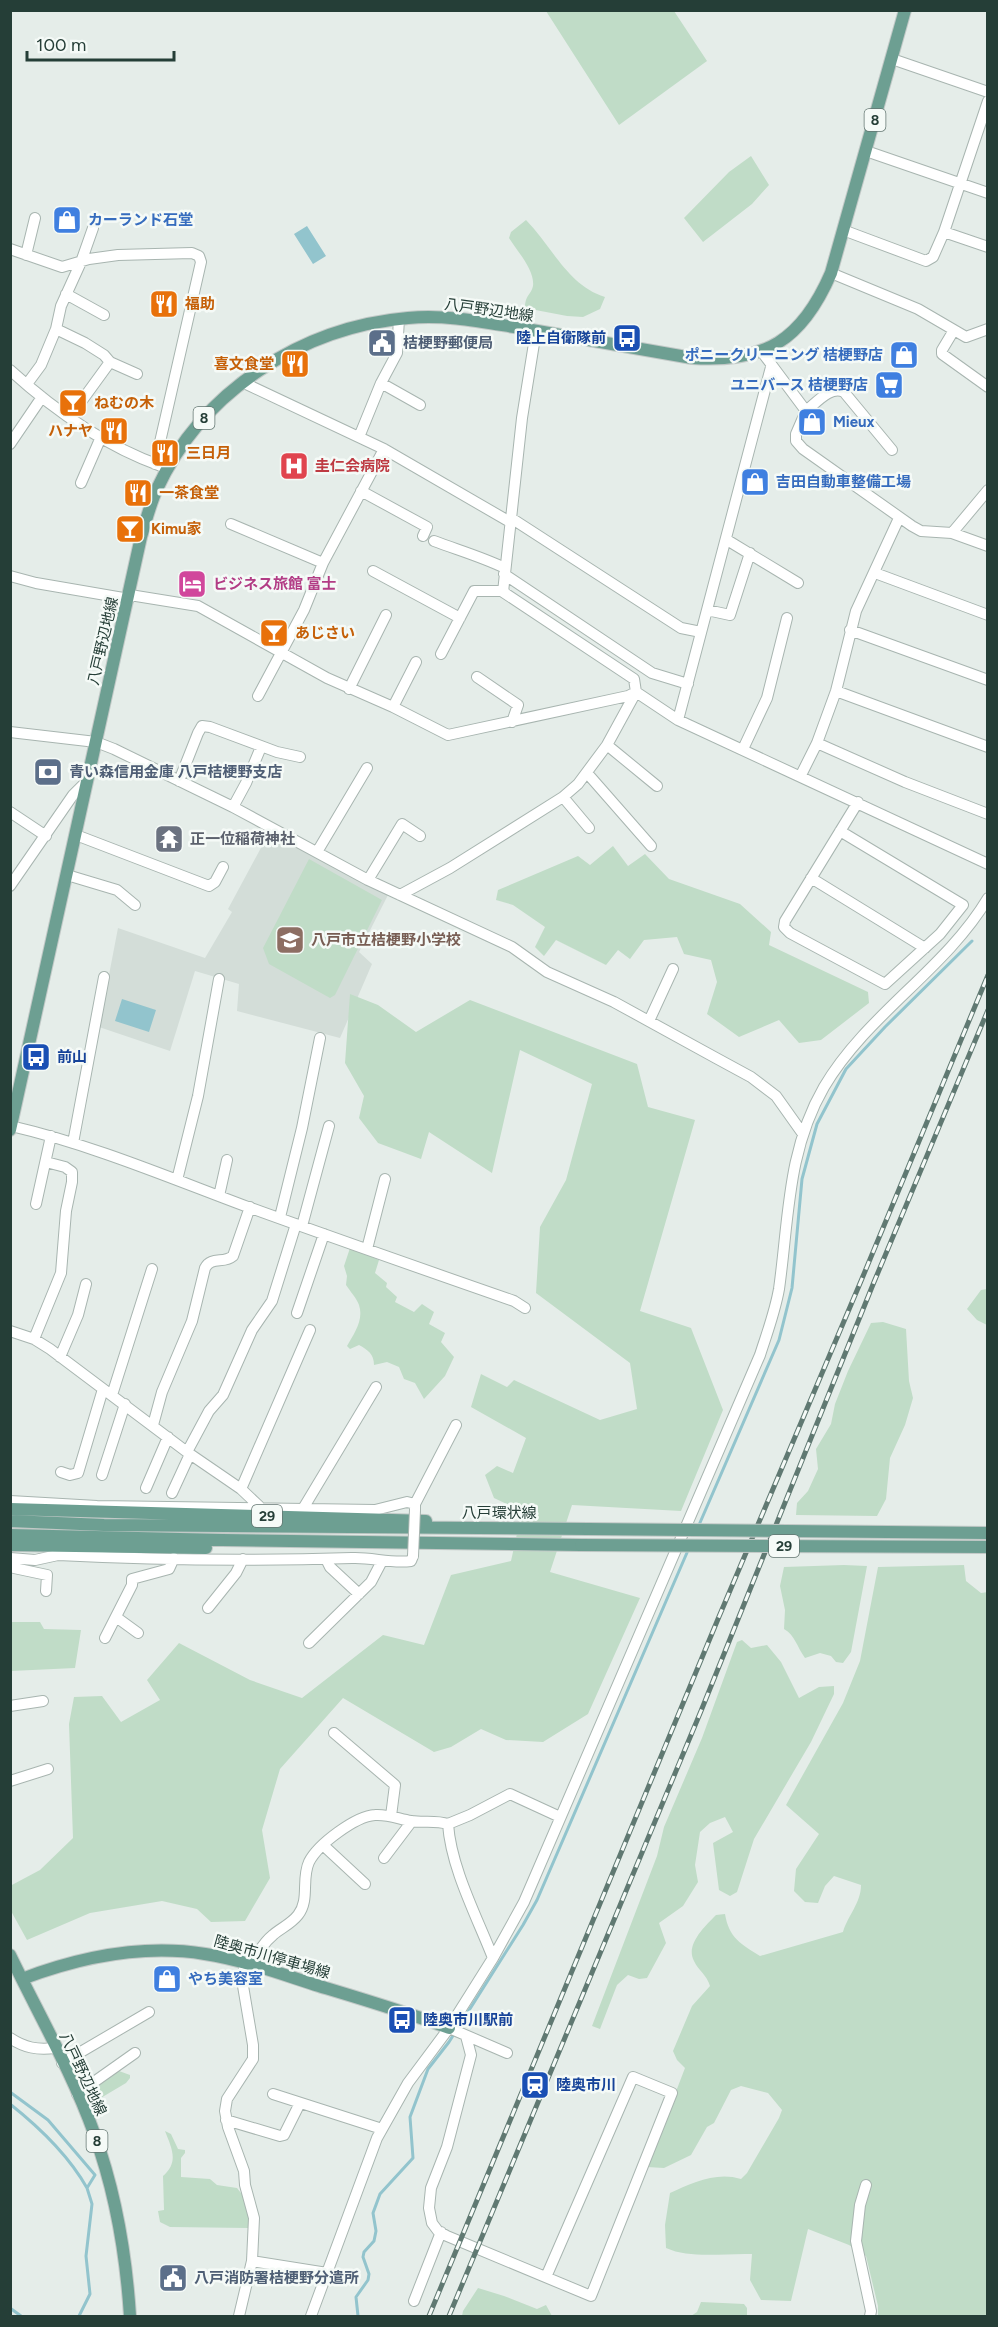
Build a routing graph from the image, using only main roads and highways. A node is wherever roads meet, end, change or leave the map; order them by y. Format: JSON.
{"nodes":[{"id":1,"x":905,"y":10,"type":"edge"},
{"id":2,"x":11,"y":1128,"type":"edge"},
{"id":3,"x":10,"y":1509,"type":"edge"},
{"id":4,"x":10,"y":1521,"type":"edge"},
{"id":5,"x":522,"y":1528,"type":"junction"},
{"id":6,"x":103,"y":1531,"type":"junction"},
{"id":7,"x":987,"y":1533,"type":"edge"},
{"id":8,"x":10,"y":1534,"type":"edge"},
{"id":9,"x":501,"y":1543,"type":"junction"},
{"id":10,"x":10,"y":1545,"type":"edge"},
{"id":11,"x":987,"y":1547,"type":"edge"},
{"id":12,"x":10,"y":1955,"type":"edge"},
{"id":13,"x":22,"y":1979,"type":"junction"},
{"id":14,"x":449,"y":2028,"type":"road end"},
{"id":15,"x":130,"y":2316,"type":"edge"}],
"edges":[{"from":1,"to":2,"type":"main road","name":"八戸野辺地線","number":"8"},
{"from":3,"to":5,"type":"main road","number":"29"},
{"from":4,"to":6,"type":"main road","name":"八戸環状線","number":"29"},
{"from":5,"to":6,"type":"main road","name":"八戸環状線","number":"29"},
{"from":5,"to":7,"type":"main road","name":"八戸環状線","number":"29","bridge":true},
{"from":6,"to":8,"type":"main road","name":"八戸環状線","number":"29"},
{"from":6,"to":9,"type":"main road","name":"八戸環状線","number":"29"},
{"from":9,"to":10,"type":"main road","number":"29"},
{"from":9,"to":11,"type":"main road","name":"八戸環状線","number":"29","bridge":true},
{"from":12,"to":13,"type":"main road","name":"八戸野辺地線","number":"8"},
{"from":13,"to":14,"type":"main road","name":"陸奥市川停車場線"},
{"from":13,"to":15,"type":"main road","name":"八戸野辺地線","number":"8"}]}
